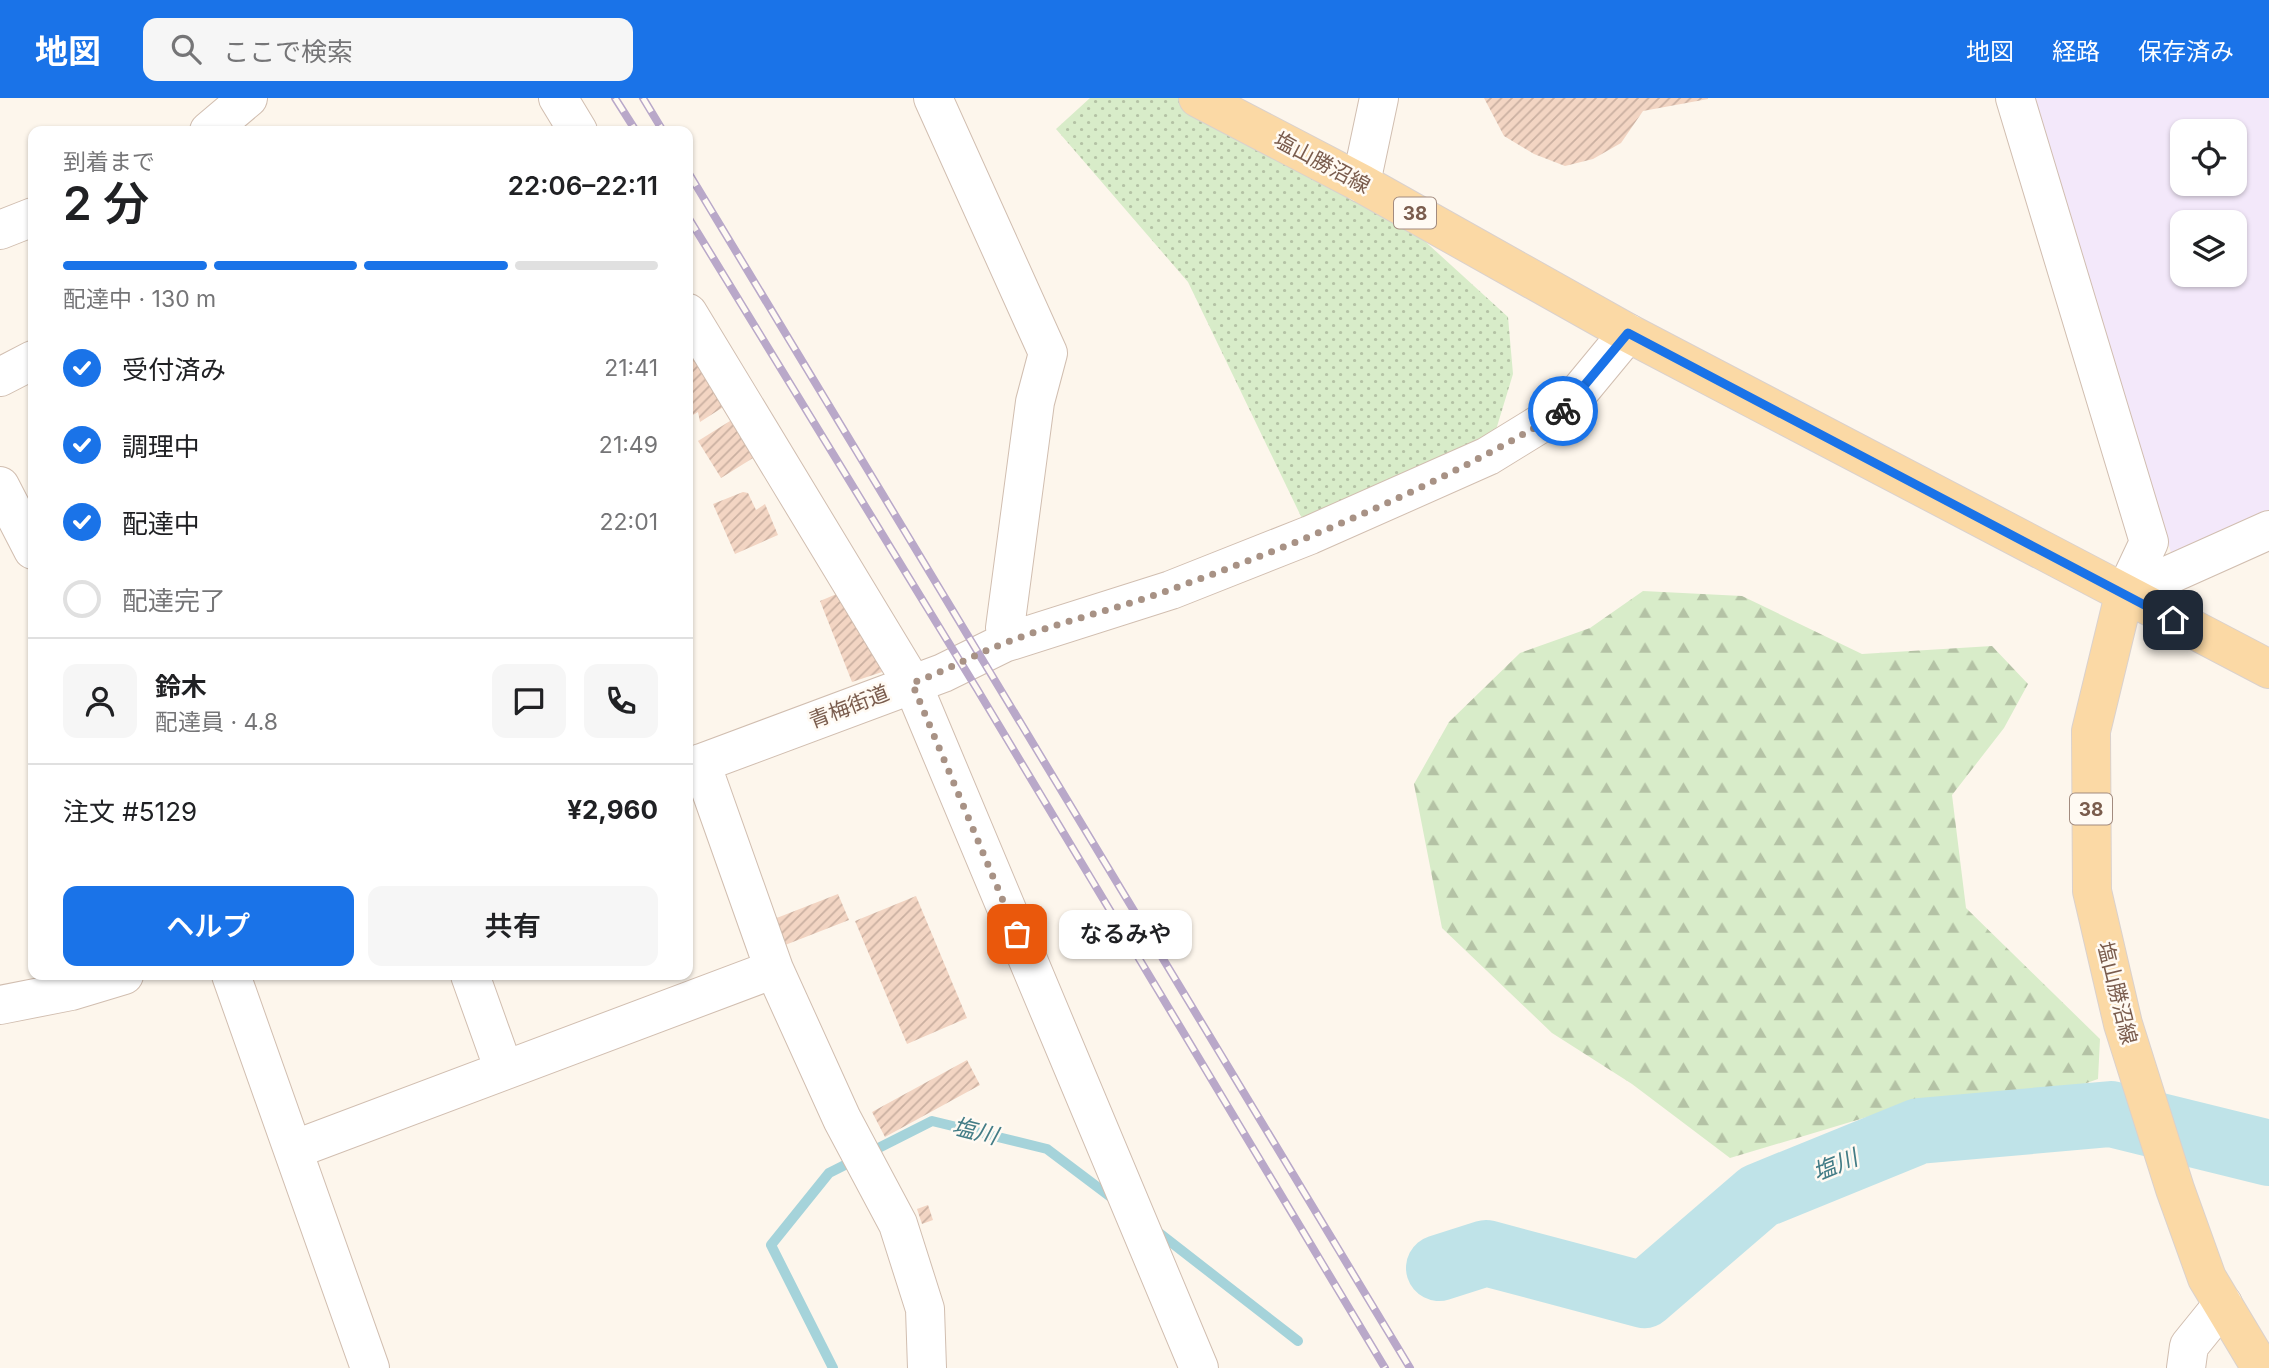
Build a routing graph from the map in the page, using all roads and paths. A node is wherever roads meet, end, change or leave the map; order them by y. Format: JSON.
{"nodes":[{"id":1,"x":248,"y":98,"type":"edge"},
{"id":2,"x":558,"y":98,"type":"edge"},
{"id":3,"x":933,"y":98,"type":"edge"},
{"id":4,"x":1198,"y":98,"type":"edge"},
{"id":5,"x":1379,"y":98,"type":"edge"},
{"id":6,"x":2015,"y":98,"type":"edge"},
{"id":7,"x":215,"y":126,"type":"edge"},
{"id":8,"x":575,"y":126,"type":"edge"},
{"id":9,"x":1361,"y":183,"type":"junction"},
{"id":10,"x":28,"y":219,"type":"edge"},
{"id":11,"x":0,"y":230,"type":"edge"},
{"id":12,"x":693,"y":321,"type":"edge"},
{"id":13,"x":1628,"y":333,"type":"junction"},
{"id":14,"x":28,"y":363,"type":"edge"},
{"id":15,"x":0,"y":377,"type":"edge"},
{"id":16,"x":0,"y":486,"type":"edge"},
{"id":17,"x":2269,"y":530,"type":"edge"},
{"id":18,"x":28,"y":540,"type":"edge"},
{"id":19,"x":2124,"y":595,"type":"junction"},
{"id":20,"x":1010,"y":641,"type":"junction"},
{"id":21,"x":2269,"y":669,"type":"edge"},
{"id":22,"x":912,"y":683,"type":"junction"},
{"id":23,"x":694,"y":765,"type":"edge"},
{"id":24,"x":774,"y":969,"type":"junction"},
{"id":25,"x":107,"y":980,"type":"edge"},
{"id":26,"x":234,"y":980,"type":"edge"},
{"id":27,"x":472,"y":980,"type":"edge"},
{"id":28,"x":0,"y":1005,"type":"edge"},
{"id":29,"x":504,"y":1070,"type":"junction"},
{"id":30,"x":293,"y":1150,"type":"junction"},
{"id":31,"x":2223,"y":1304,"type":"junction"},
{"id":32,"x":1193,"y":1356,"type":"edge"},
{"id":33,"x":370,"y":1368,"type":"edge"},
{"id":34,"x":927,"y":1368,"type":"edge"},
{"id":35,"x":2186,"y":1368,"type":"edge"},
{"id":36,"x":2261,"y":1368,"type":"edge"}],
"edges":[{"from":1,"to":7,"type":"street"},
{"from":2,"to":8,"type":"street"},
{"from":3,"to":20,"type":"street"},
{"from":4,"to":9,"type":"main road","name":"塩山勝沼線","number":"38"},
{"from":5,"to":9,"type":"street"},
{"from":6,"to":19,"type":"street"},
{"from":9,"to":13,"type":"main road","name":"塩山勝沼線","number":"38"},
{"from":10,"to":11,"type":"street"},
{"from":12,"to":22,"type":"street"},
{"from":13,"to":19,"type":"main road","number":"38"},
{"from":13,"to":20,"type":"street","name":"青梅街道"},
{"from":14,"to":15,"type":"street"},
{"from":16,"to":18,"type":"street"},
{"from":17,"to":19,"type":"street"},
{"from":19,"to":21,"type":"main road"},
{"from":19,"to":31,"type":"main road","name":"塩山勝沼線","number":"38"},
{"from":20,"to":22,"type":"street","name":"青梅街道"},
{"from":22,"to":23,"type":"street","name":"青梅街道"},
{"from":22,"to":32,"type":"street"},
{"from":23,"to":24,"type":"street"},
{"from":24,"to":29,"type":"street"},
{"from":24,"to":34,"type":"street"},
{"from":25,"to":28,"type":"street"},
{"from":26,"to":30,"type":"street"},
{"from":27,"to":29,"type":"street"},
{"from":29,"to":30,"type":"street"},
{"from":30,"to":33,"type":"street"},
{"from":31,"to":35,"type":"street"},
{"from":31,"to":36,"type":"main road","name":"塩山勝沼線","number":"38"}]}
